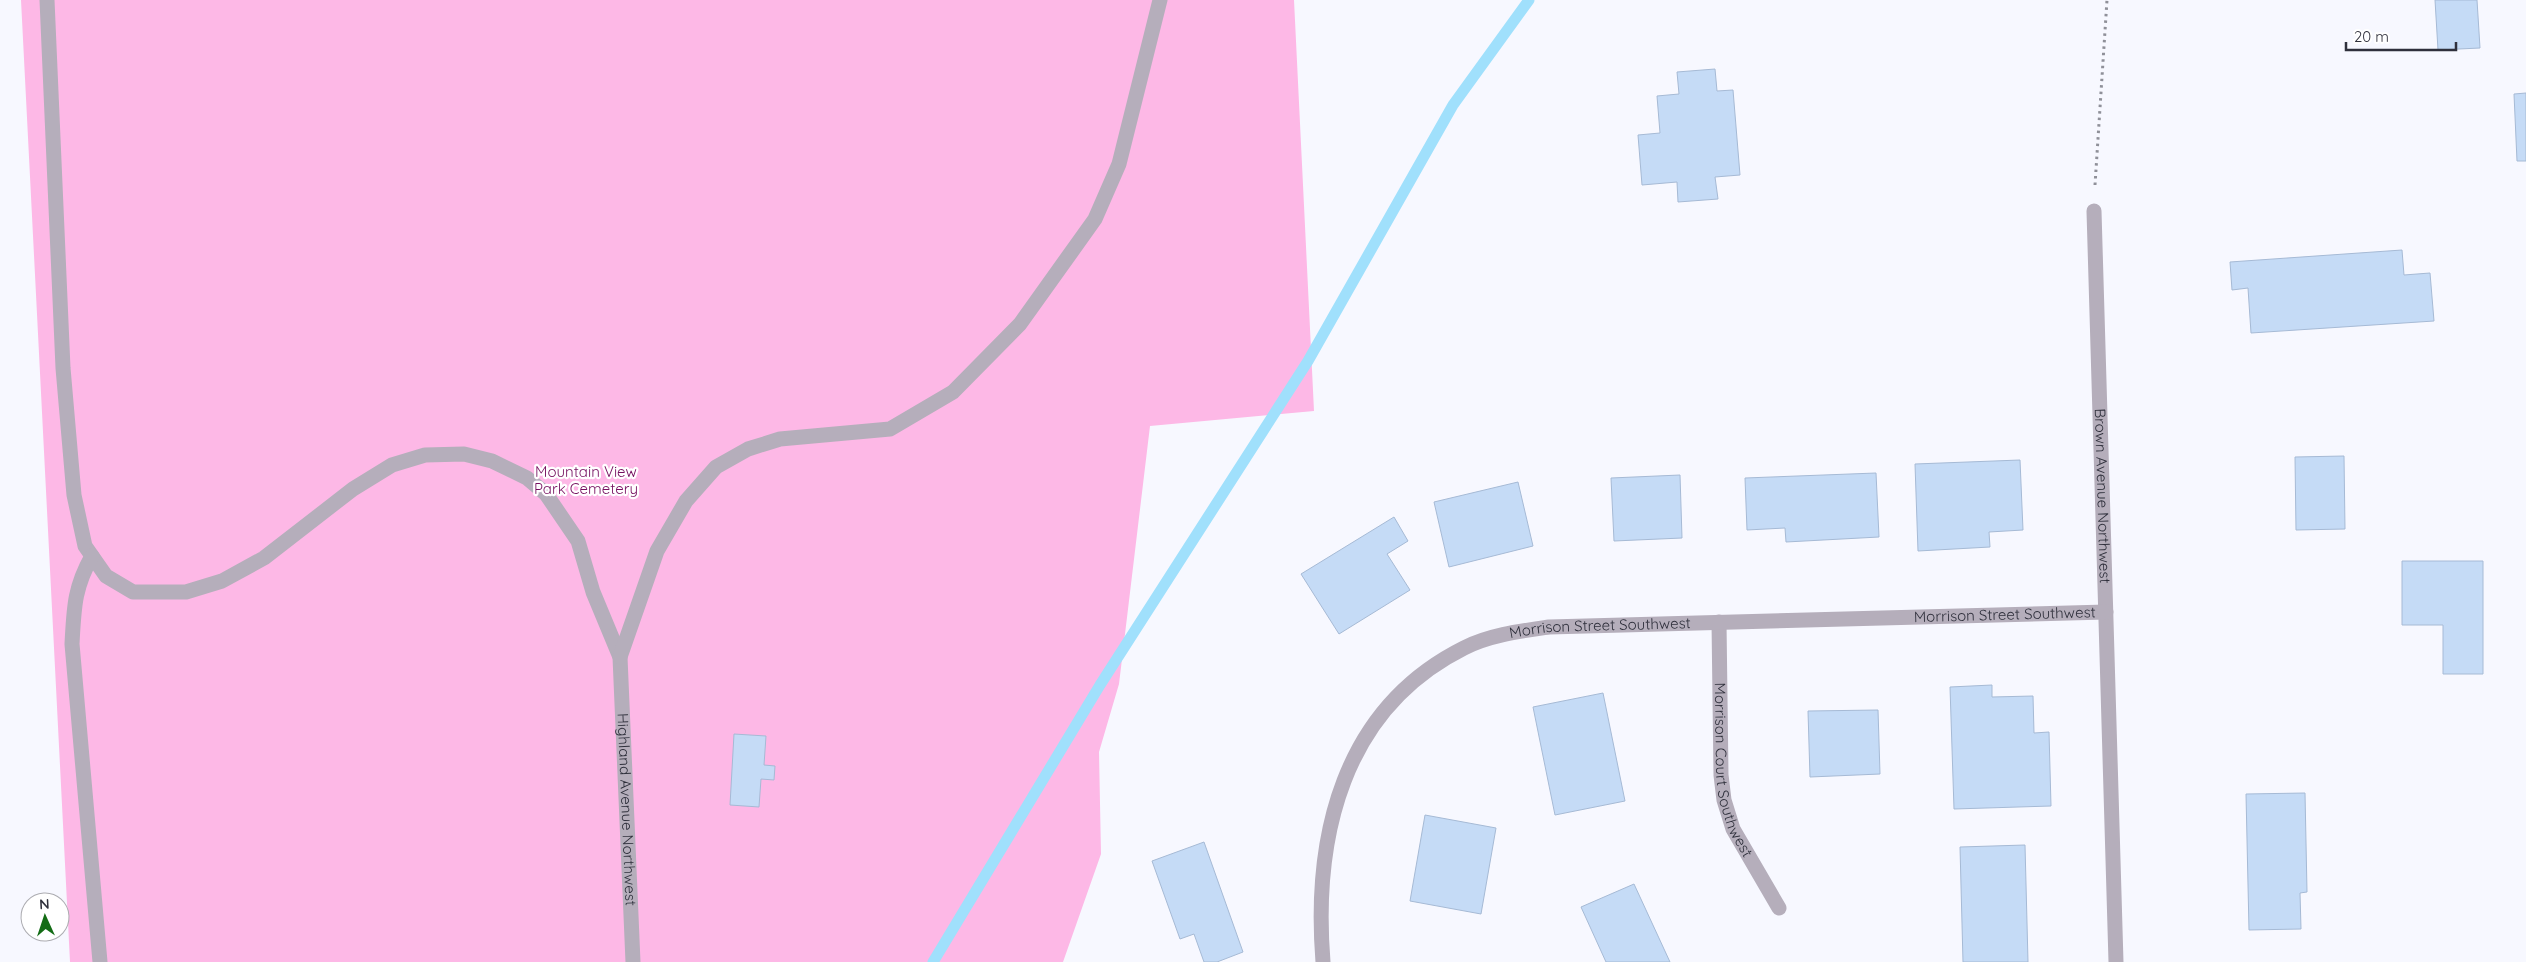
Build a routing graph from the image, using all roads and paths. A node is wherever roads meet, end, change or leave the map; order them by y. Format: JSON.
{"nodes":[{"id":1,"x":47,"y":0,"type":"edge"},
{"id":2,"x":1160,"y":0,"type":"edge"},
{"id":3,"x":2107,"y":0,"type":"edge"},
{"id":4,"x":2094,"y":210,"type":"joint"},
{"id":5,"x":92,"y":556,"type":"junction"},
{"id":6,"x":2106,"y":612,"type":"junction"},
{"id":7,"x":1719,"y":622,"type":"junction"},
{"id":8,"x":620,"y":657,"type":"junction"},
{"id":9,"x":1779,"y":908,"type":"dead end"},
{"id":10,"x":100,"y":962,"type":"edge"},
{"id":11,"x":633,"y":962,"type":"edge"},
{"id":12,"x":1323,"y":962,"type":"edge"},
{"id":13,"x":2116,"y":962,"type":"edge"}],
"edges":[{"from":1,"to":5,"type":"street"},
{"from":2,"to":8,"type":"street"},
{"from":3,"to":4,"type":"path"},
{"from":4,"to":6,"type":"street","name":"Brown Avenue Northwest"},
{"from":5,"to":8,"type":"street"},
{"from":5,"to":10,"type":"street"},
{"from":6,"to":7,"type":"street","name":"Morrison Street Southwest"},
{"from":6,"to":13,"type":"street","name":"Brown Avenue Northwest"},
{"from":7,"to":9,"type":"street","name":"Morrison Court Southwest"},
{"from":7,"to":12,"type":"street","name":"Morrison Street Southwest"},
{"from":8,"to":11,"type":"street","name":"Highland Avenue Northwest"}]}
